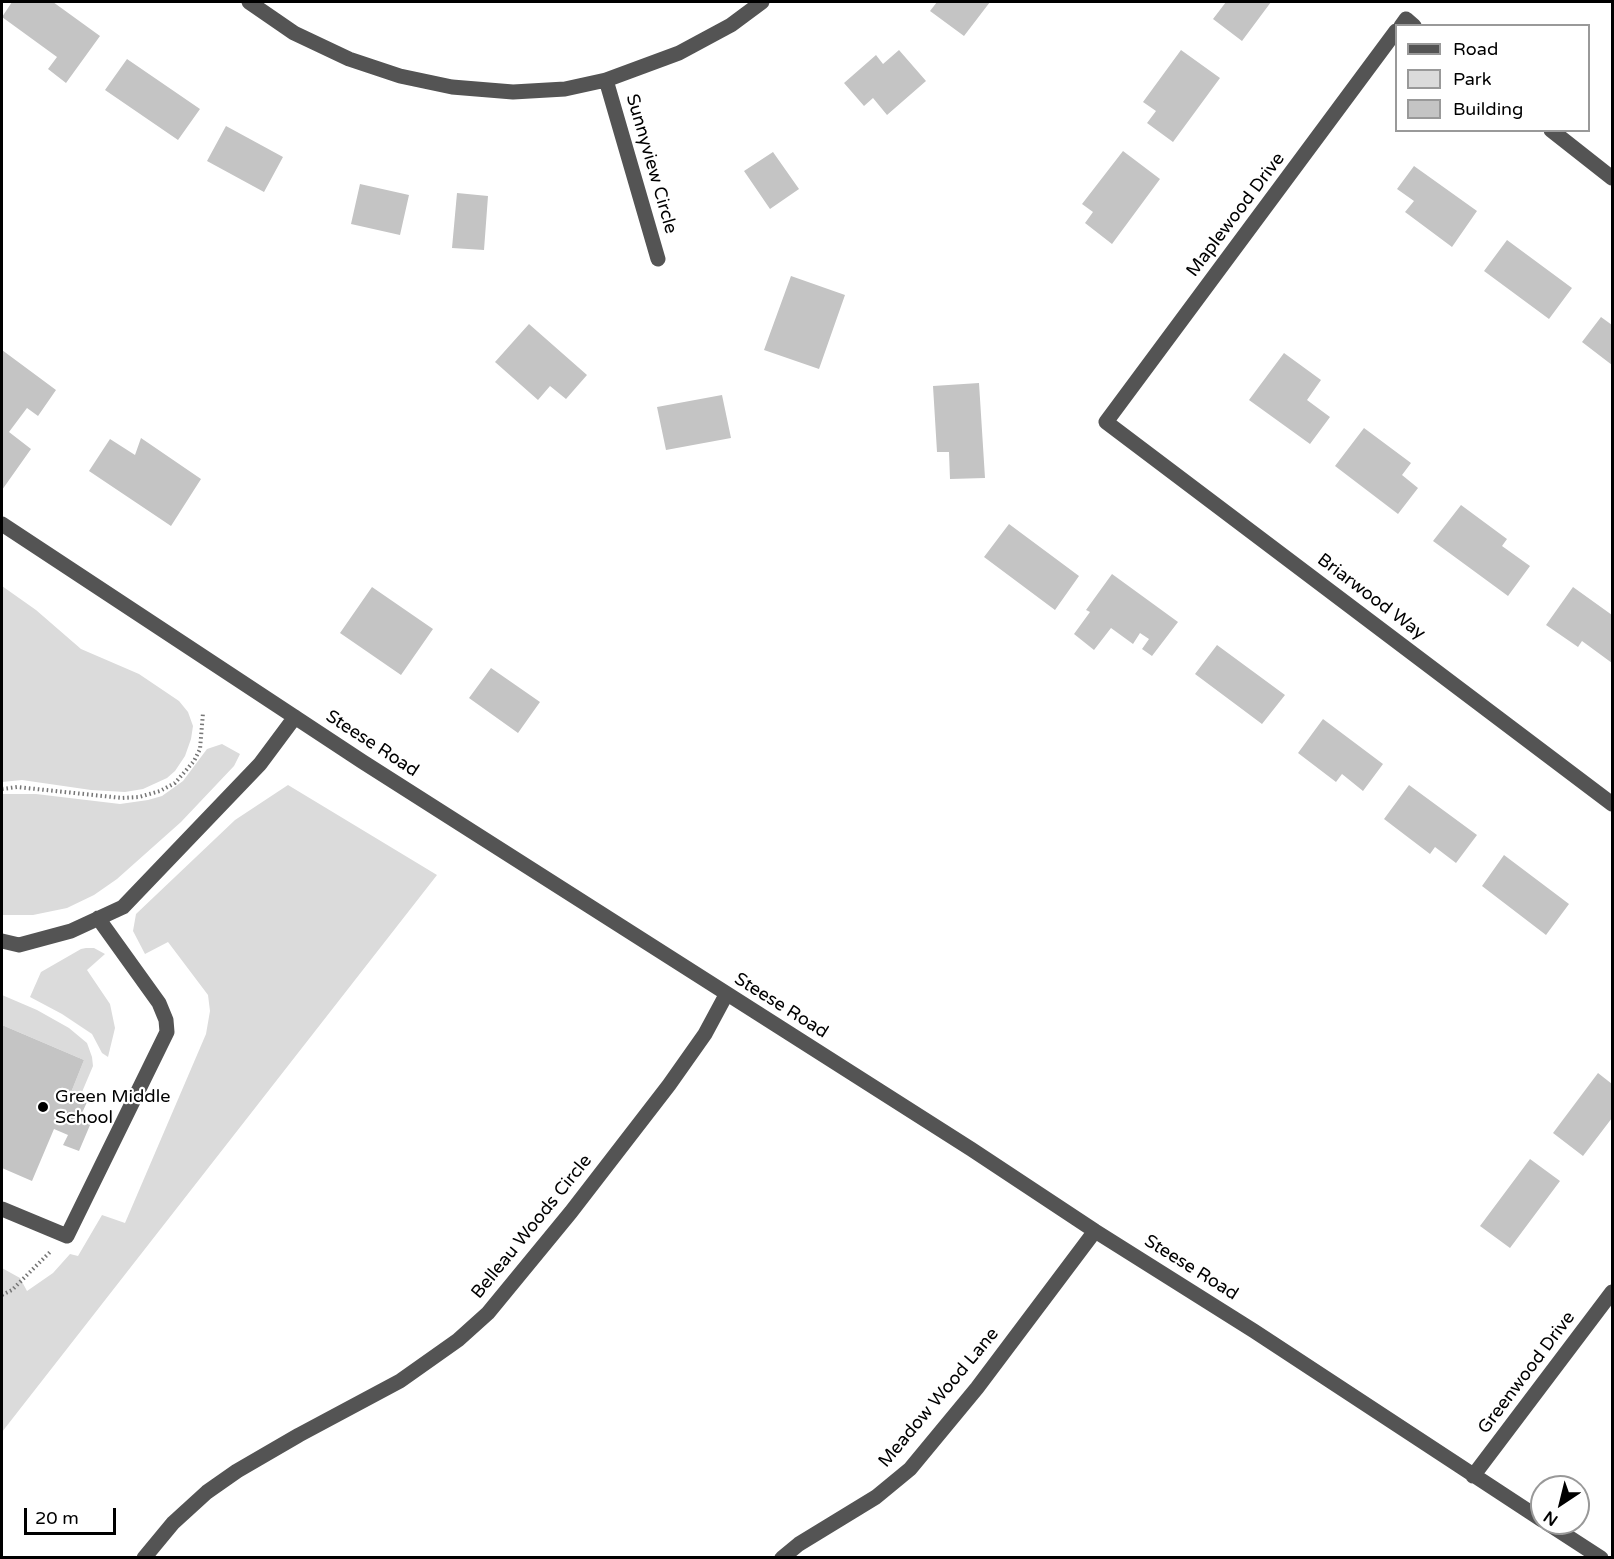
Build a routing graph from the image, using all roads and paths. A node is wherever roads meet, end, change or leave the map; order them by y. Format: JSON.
{"nodes":[{"id":1,"x":249,"y":2,"type":"edge"},
{"id":2,"x":762,"y":2,"type":"edge"},
{"id":3,"x":1395,"y":37,"type":"edge"},
{"id":4,"x":606,"y":80,"type":"junction"},
{"id":5,"x":1554,"y":132,"type":"edge"},
{"id":6,"x":1612,"y":178,"type":"edge"},
{"id":7,"x":658,"y":259,"type":"dead end"},
{"id":8,"x":1106,"y":422,"type":"joint"},
{"id":9,"x":2,"y":524,"type":"edge"},
{"id":10,"x":203,"y":713,"type":"dead end"},
{"id":11,"x":295,"y":717,"type":"junction"},
{"id":12,"x":2,"y":789,"type":"edge"},
{"id":13,"x":1612,"y":804,"type":"edge"},
{"id":14,"x":98,"y":918,"type":"junction"},
{"id":15,"x":2,"y":940,"type":"edge"},
{"id":16,"x":726,"y":994,"type":"junction"},
{"id":17,"x":2,"y":1209,"type":"edge"},
{"id":18,"x":1095,"y":1231,"type":"junction"},
{"id":19,"x":67,"y":1236,"type":"junction"},
{"id":20,"x":1612,"y":1292,"type":"edge"},
{"id":21,"x":2,"y":1295,"type":"edge"},
{"id":22,"x":1473,"y":1476,"type":"junction"},
{"id":23,"x":1530,"y":1512,"type":"edge"},
{"id":24,"x":1566,"y":1535,"type":"edge"},
{"id":25,"x":144,"y":1557,"type":"edge"},
{"id":26,"x":782,"y":1557,"type":"edge"},
{"id":27,"x":1600,"y":1557,"type":"edge"}],
"edges":[{"from":1,"to":4,"type":"street"},
{"from":2,"to":4,"type":"street"},
{"from":3,"to":8,"type":"street","name":"Maplewood Drive"},
{"from":4,"to":7,"type":"street","name":"Sunnyview Circle"},
{"from":5,"to":6,"type":"street"},
{"from":8,"to":13,"type":"street","name":"Briarwood Way"},
{"from":9,"to":11,"type":"street","name":"Steese Road"},
{"from":10,"to":12,"type":"path"},
{"from":11,"to":14,"type":"street"},
{"from":11,"to":16,"type":"street","name":"Steese Road"},
{"from":14,"to":15,"type":"street"},
{"from":14,"to":19,"type":"street"},
{"from":16,"to":18,"type":"street","name":"Steese Road"},
{"from":16,"to":25,"type":"street","name":"Belleau Woods Circle"},
{"from":17,"to":19,"type":"street"},
{"from":18,"to":22,"type":"street","name":"Steese Road"},
{"from":18,"to":26,"type":"street","name":"Meadow Wood Lane"},
{"from":19,"to":21,"type":"path"},
{"from":20,"to":22,"type":"street","name":"Greenwood Drive"},
{"from":22,"to":23,"type":"street","name":"Steese Road"},
{"from":24,"to":27,"type":"street"}]}
